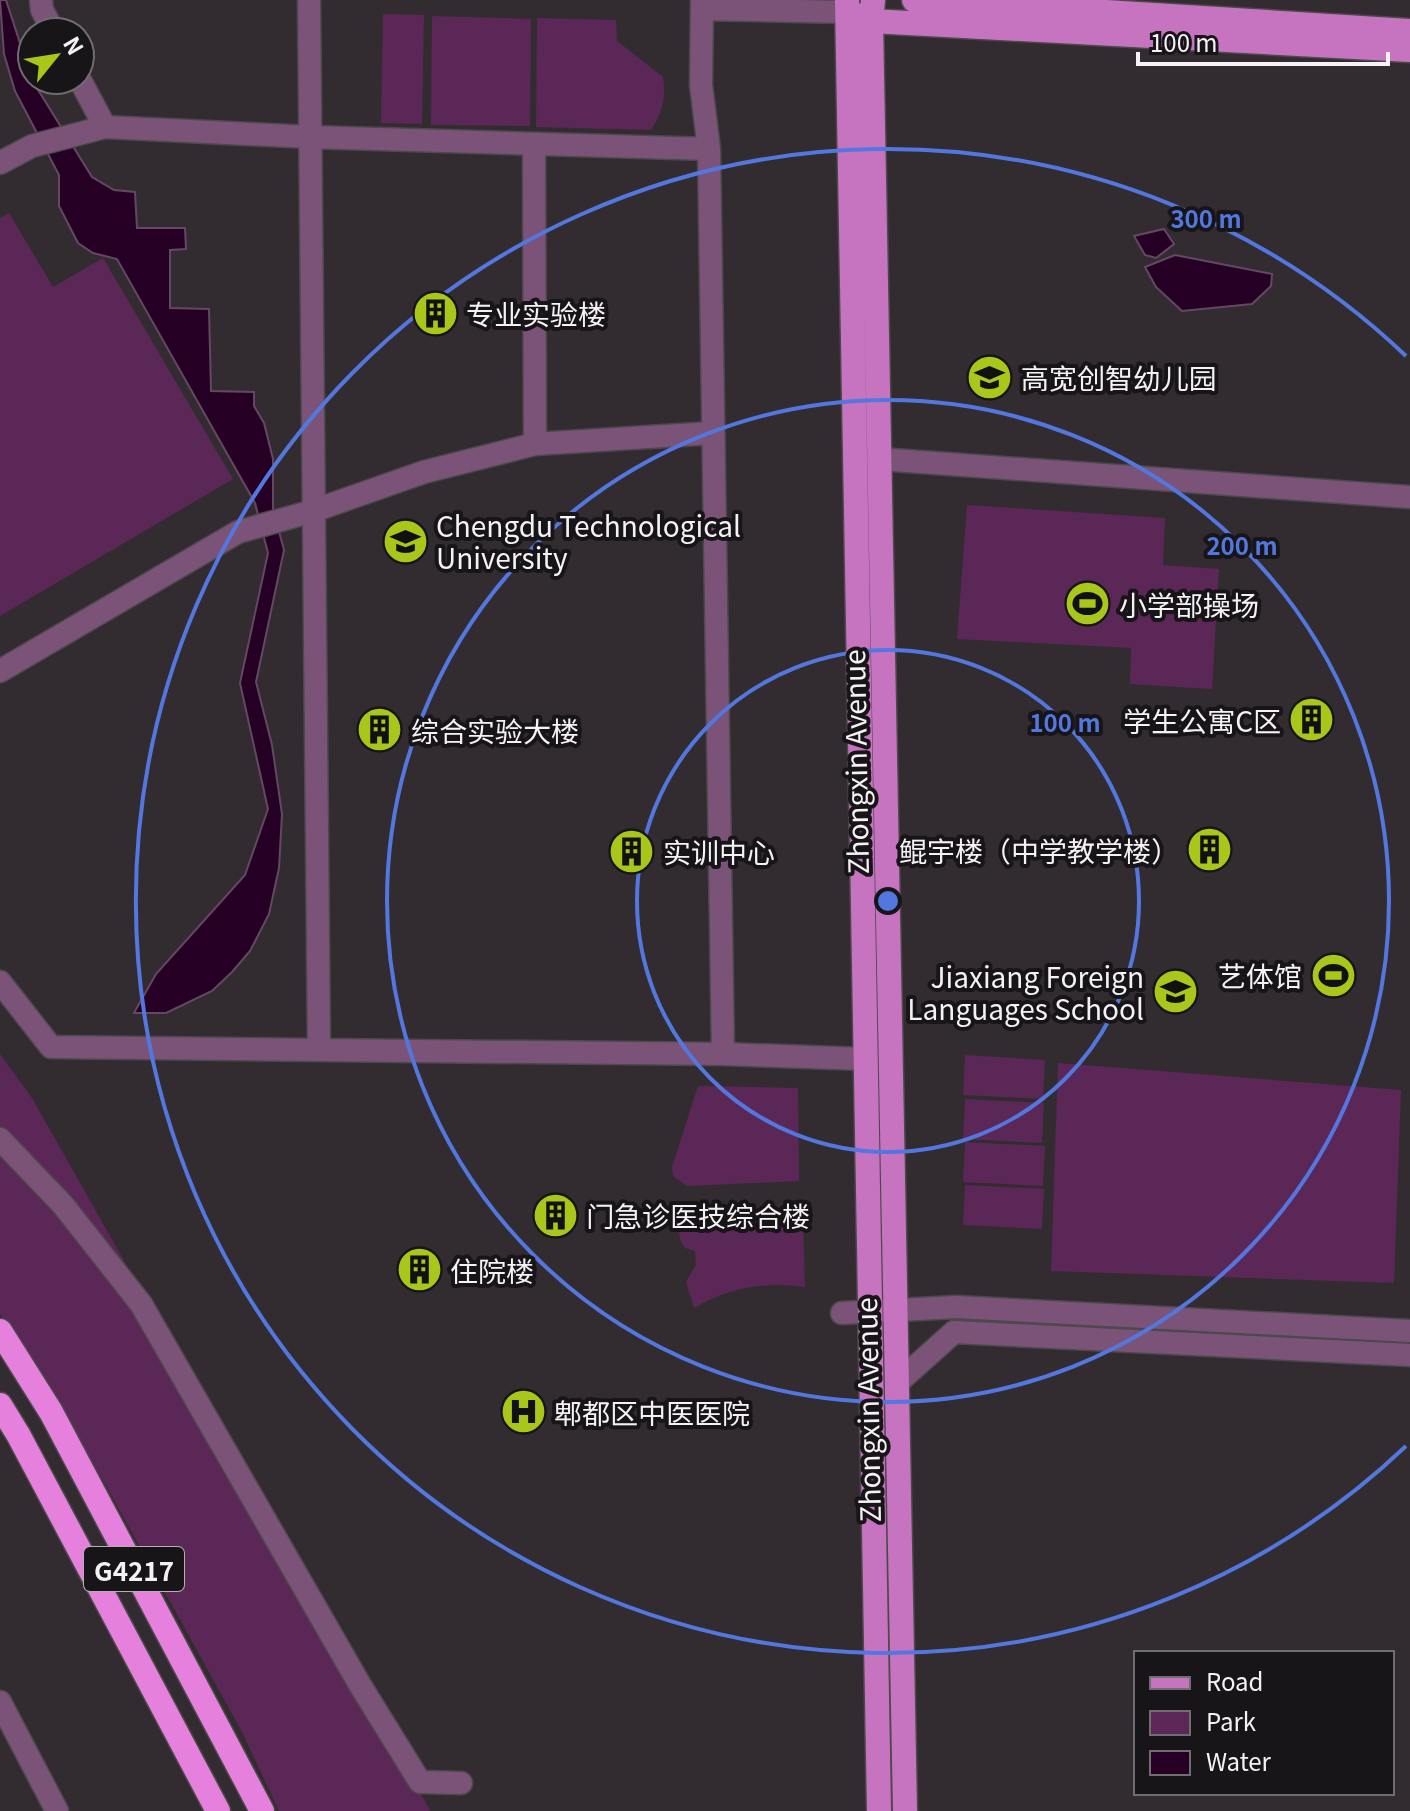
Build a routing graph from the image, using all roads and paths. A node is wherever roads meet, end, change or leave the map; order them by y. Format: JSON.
{"nodes":[{"id":1,"x":309,"y":0,"type":"edge"},
{"id":2,"x":914,"y":0,"type":"edge"},
{"id":3,"x":702,"y":5,"type":"edge"},
{"id":4,"x":846,"y":6,"type":"edge"},
{"id":5,"x":870,"y":7,"type":"edge"},
{"id":6,"x":1410,"y":31,"type":"edge"},
{"id":7,"x":1410,"y":50,"type":"edge"},
{"id":8,"x":87,"y":96,"type":"edge"},
{"id":9,"x":100,"y":128,"type":"junction"},
{"id":10,"x":310,"y":137,"type":"junction"},
{"id":11,"x":534,"y":144,"type":"junction"},
{"id":12,"x":709,"y":149,"type":"junction"},
{"id":13,"x":0,"y":163,"type":"edge"},
{"id":14,"x":713,"y":433,"type":"junction"},
{"id":15,"x":535,"y":444,"type":"junction"},
{"id":16,"x":879,"y":459,"type":"junction"},
{"id":17,"x":1410,"y":497,"type":"edge"},
{"id":18,"x":313,"y":511,"type":"junction"},
{"id":19,"x":0,"y":671,"type":"edge"},
{"id":20,"x":0,"y":982,"type":"edge"},
{"id":21,"x":319,"y":1050,"type":"junction"},
{"id":22,"x":723,"y":1054,"type":"junction"},
{"id":23,"x":865,"y":1059,"type":"junction"},
{"id":24,"x":0,"y":1139,"type":"edge"},
{"id":25,"x":895,"y":1310,"type":"junction"},
{"id":26,"x":870,"y":1311,"type":"junction"},
{"id":27,"x":842,"y":1313,"type":"dead end"},
{"id":28,"x":0,"y":1331,"type":"edge"},
{"id":29,"x":1410,"y":1331,"type":"edge"},
{"id":30,"x":1410,"y":1355,"type":"edge"},
{"id":31,"x":896,"y":1384,"type":"junction"},
{"id":32,"x":0,"y":1405,"type":"edge"},
{"id":33,"x":0,"y":1702,"type":"edge"},
{"id":34,"x":461,"y":1783,"type":"dead end"},
{"id":35,"x":57,"y":1811,"type":"edge"},
{"id":36,"x":218,"y":1811,"type":"edge"},
{"id":37,"x":262,"y":1811,"type":"edge"},
{"id":38,"x":879,"y":1811,"type":"edge"},
{"id":39,"x":905,"y":1811,"type":"edge"}],
"edges":[{"from":1,"to":10,"type":"street"},
{"from":2,"to":6,"type":"main road"},
{"from":3,"to":4,"type":"street"},
{"from":3,"to":12,"type":"street"},
{"from":4,"to":5,"type":"main road"},
{"from":4,"to":23,"type":"main road","name":"Zhongxin Avenue"},
{"from":5,"to":7,"type":"main road"},
{"from":5,"to":16,"type":"main road","name":"Zhongxin Avenue"},
{"from":8,"to":9,"type":"street"},
{"from":9,"to":10,"type":"street"},
{"from":9,"to":13,"type":"street"},
{"from":10,"to":11,"type":"street"},
{"from":10,"to":18,"type":"street"},
{"from":11,"to":12,"type":"street"},
{"from":11,"to":15,"type":"street"},
{"from":12,"to":14,"type":"street"},
{"from":14,"to":15,"type":"street"},
{"from":14,"to":22,"type":"street"},
{"from":15,"to":18,"type":"street"},
{"from":16,"to":17,"type":"street"},
{"from":16,"to":25,"type":"main road","name":"Zhongxin Avenue"},
{"from":18,"to":19,"type":"street"},
{"from":18,"to":21,"type":"street"},
{"from":20,"to":21,"type":"street"},
{"from":21,"to":22,"type":"street"},
{"from":22,"to":23,"type":"street"},
{"from":23,"to":26,"type":"main road","name":"Zhongxin Avenue"},
{"from":24,"to":34,"type":"street"},
{"from":25,"to":26,"type":"street"},
{"from":25,"to":29,"type":"street"},
{"from":25,"to":31,"type":"main road","name":"Zhongxin Avenue"},
{"from":26,"to":27,"type":"street"},
{"from":26,"to":38,"type":"main road","name":"Zhongxin Avenue"},
{"from":28,"to":37,"type":"highway","number":"G4217"},
{"from":30,"to":31,"type":"street"},
{"from":31,"to":39,"type":"main road","name":"Zhongxin Avenue"},
{"from":32,"to":36,"type":"highway","number":"G4217"},
{"from":33,"to":35,"type":"street"}]}
